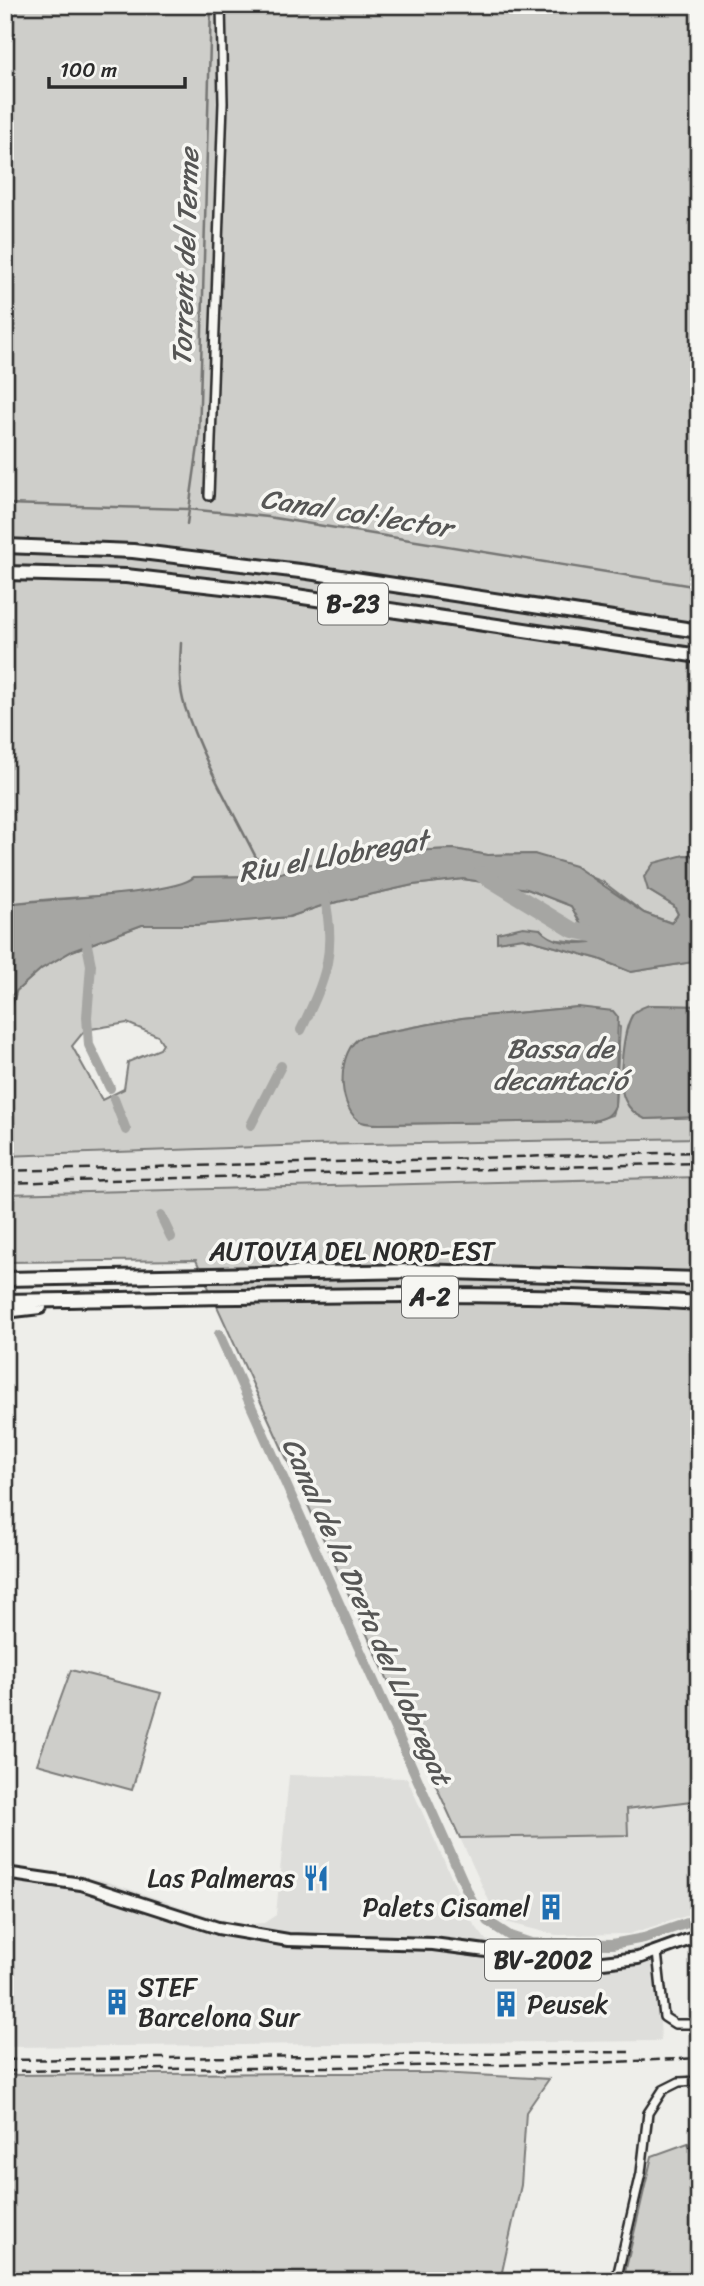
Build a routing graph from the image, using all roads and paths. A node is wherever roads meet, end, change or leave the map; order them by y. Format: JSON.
{"nodes":[{"id":1,"x":221,"y":5,"type":"edge"},
{"id":2,"x":209,"y":496,"type":"dead end"},
{"id":3,"x":5,"y":546,"type":"edge"},
{"id":4,"x":5,"y":573,"type":"edge"},
{"id":5,"x":699,"y":631,"type":"edge"},
{"id":6,"x":699,"y":656,"type":"edge"},
{"id":7,"x":8,"y":1278,"type":"edge"},
{"id":8,"x":699,"y":1279,"type":"edge"},
{"id":9,"x":75,"y":1300,"type":"junction"},
{"id":10,"x":5,"y":1301,"type":"edge"},
{"id":11,"x":699,"y":1303,"type":"edge"},
{"id":12,"x":5,"y":1311,"type":"edge"},
{"id":13,"x":5,"y":1872,"type":"edge"},
{"id":14,"x":699,"y":1936,"type":"edge"},
{"id":15,"x":657,"y":1952,"type":"junction"},
{"id":16,"x":699,"y":2024,"type":"edge"},
{"id":17,"x":699,"y":2081,"type":"edge"},
{"id":18,"x":616,"y":2281,"type":"edge"}],
"edges":[{"from":1,"to":2,"type":"street"},
{"from":3,"to":5,"type":"highway","number":"B-23"},
{"from":4,"to":6,"type":"highway","number":"B-23"},
{"from":7,"to":8,"type":"highway","name":"AUTOVIA DEL NORD-EST","number":"A-2"},
{"from":9,"to":10,"type":"highway","name":"AUTOVIA DEL NORD-EST","number":"A-2"},
{"from":9,"to":11,"type":"highway","name":"AUTOVIA DEL NORD-EST","number":"A-2"},
{"from":9,"to":12,"type":"highway"},
{"from":13,"to":15,"type":"main road","number":"BV-2002"},
{"from":14,"to":15,"type":"main road","number":"BV-2002"},
{"from":15,"to":16,"type":"street"},
{"from":17,"to":18,"type":"street"}]}
